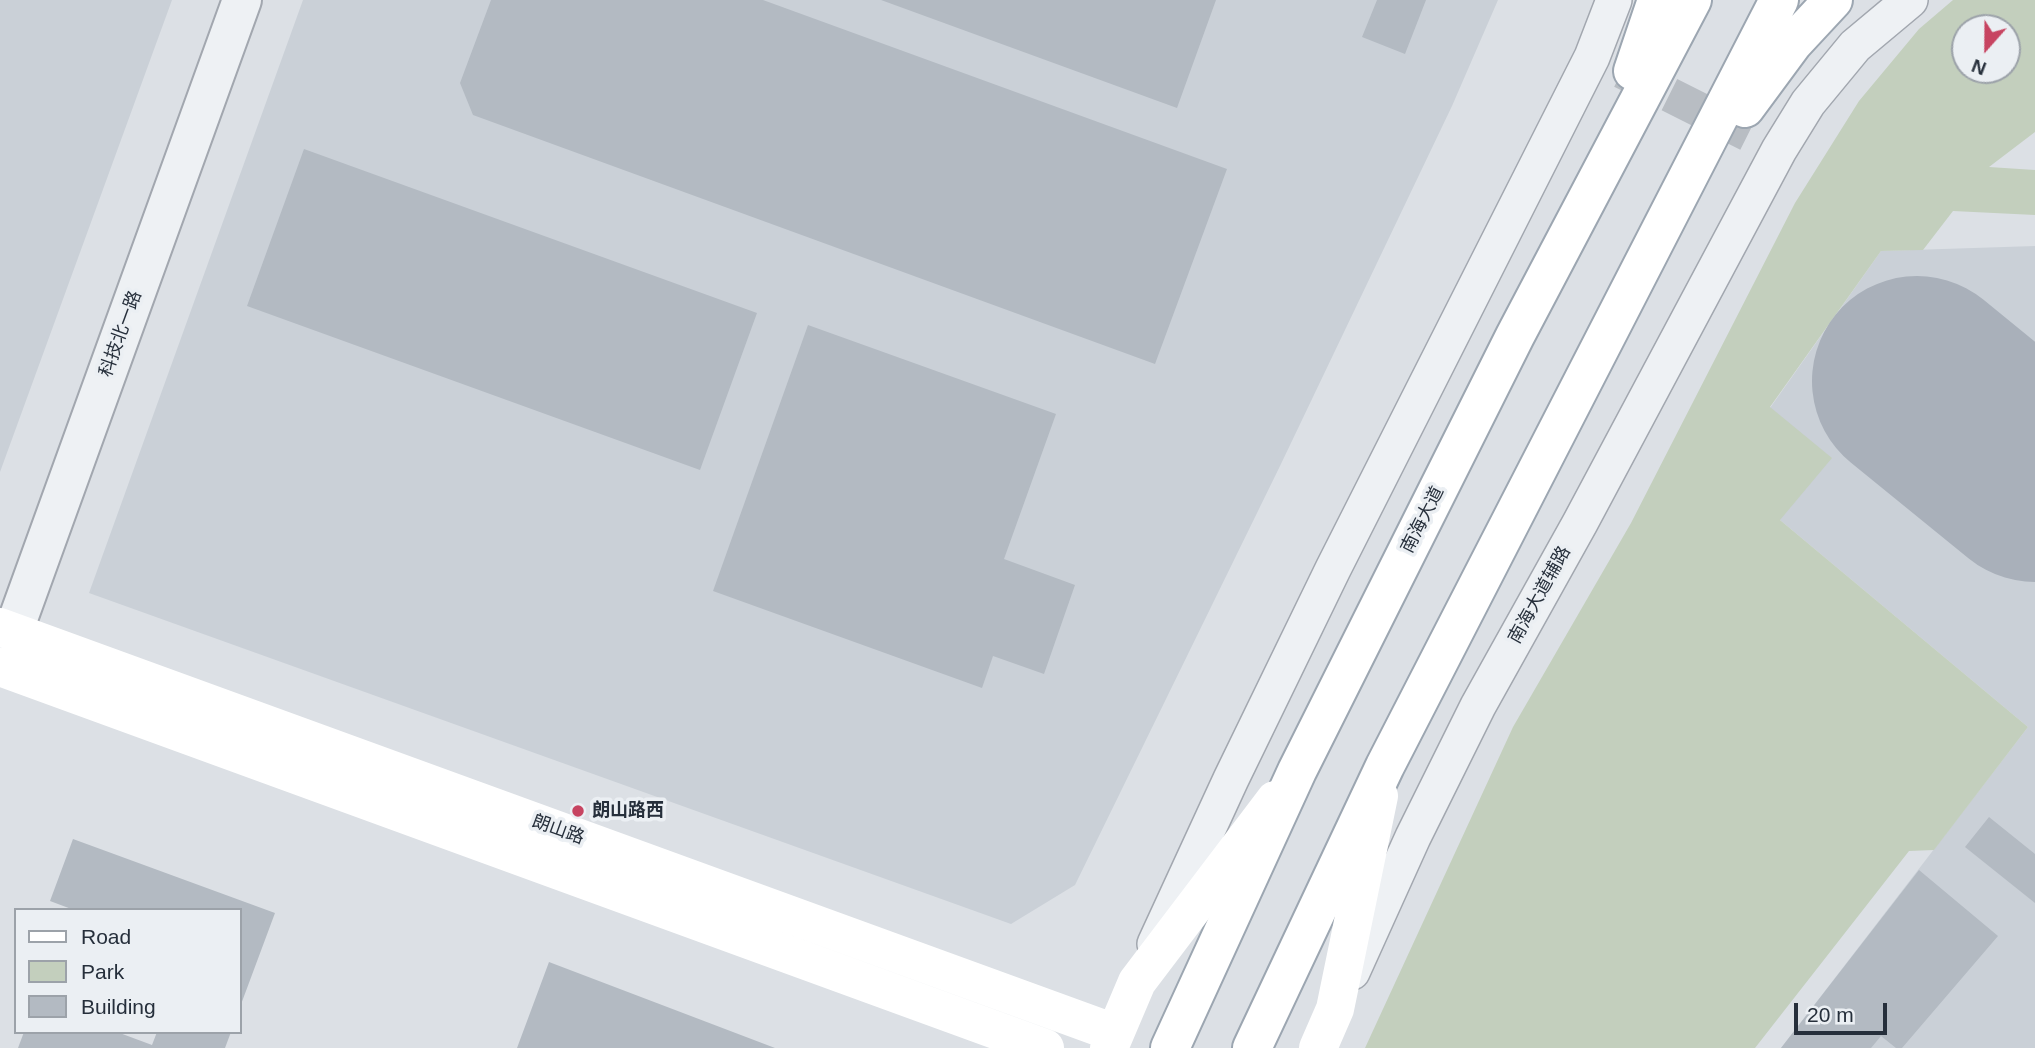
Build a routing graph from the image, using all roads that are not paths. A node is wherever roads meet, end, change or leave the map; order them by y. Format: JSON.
{"nodes":[{"id":1,"x":242,"y":0,"type":"edge"},
{"id":2,"x":1614,"y":0,"type":"edge"},
{"id":3,"x":1657,"y":0,"type":"edge"},
{"id":4,"x":1692,"y":0,"type":"edge"},
{"id":5,"x":1779,"y":0,"type":"edge"},
{"id":6,"x":1833,"y":0,"type":"edge"},
{"id":7,"x":1910,"y":0,"type":"edge"},
{"id":8,"x":1646,"y":259,"type":"junction"},
{"id":9,"x":1557,"y":260,"type":"junction"},
{"id":10,"x":7,"y":629,"type":"edge"},
{"id":11,"x":0,"y":667,"type":"edge"},
{"id":12,"x":1385,"y":766,"type":"junction"},
{"id":13,"x":1297,"y":771,"type":"junction"},
{"id":14,"x":1137,"y":982,"type":"junction"},
{"id":15,"x":1335,"y":1009,"type":"junction"},
{"id":16,"x":1112,"y":1041,"type":"edge"},
{"id":17,"x":1045,"y":1048,"type":"edge"},
{"id":18,"x":1170,"y":1048,"type":"edge"},
{"id":19,"x":1252,"y":1048,"type":"edge"},
{"id":20,"x":1318,"y":1048,"type":"edge"}],
"edges":[{"from":1,"to":10,"type":"street","name":"科技北一路"},
{"from":2,"to":14,"type":"street"},
{"from":3,"to":9,"type":"main road"},
{"from":4,"to":9,"type":"main road","name":"南海大道"},
{"from":5,"to":8,"type":"main road"},
{"from":6,"to":8,"type":"main road"},
{"from":7,"to":15,"type":"street","name":"南海大道辅路"},
{"from":8,"to":12,"type":"main road"},
{"from":9,"to":13,"type":"main road","name":"南海大道"},
{"from":10,"to":11,"type":"street","name":"科技北一路"},
{"from":10,"to":16,"type":"main road","name":"朗山路"},
{"from":11,"to":17,"type":"main road"},
{"from":12,"to":15,"type":"main road"},
{"from":12,"to":19,"type":"main road"},
{"from":13,"to":14,"type":"main road"},
{"from":13,"to":18,"type":"main road","name":"南海大道"},
{"from":14,"to":16,"type":"main road"},
{"from":15,"to":20,"type":"main road","name":"南海大道辅路"}]}
